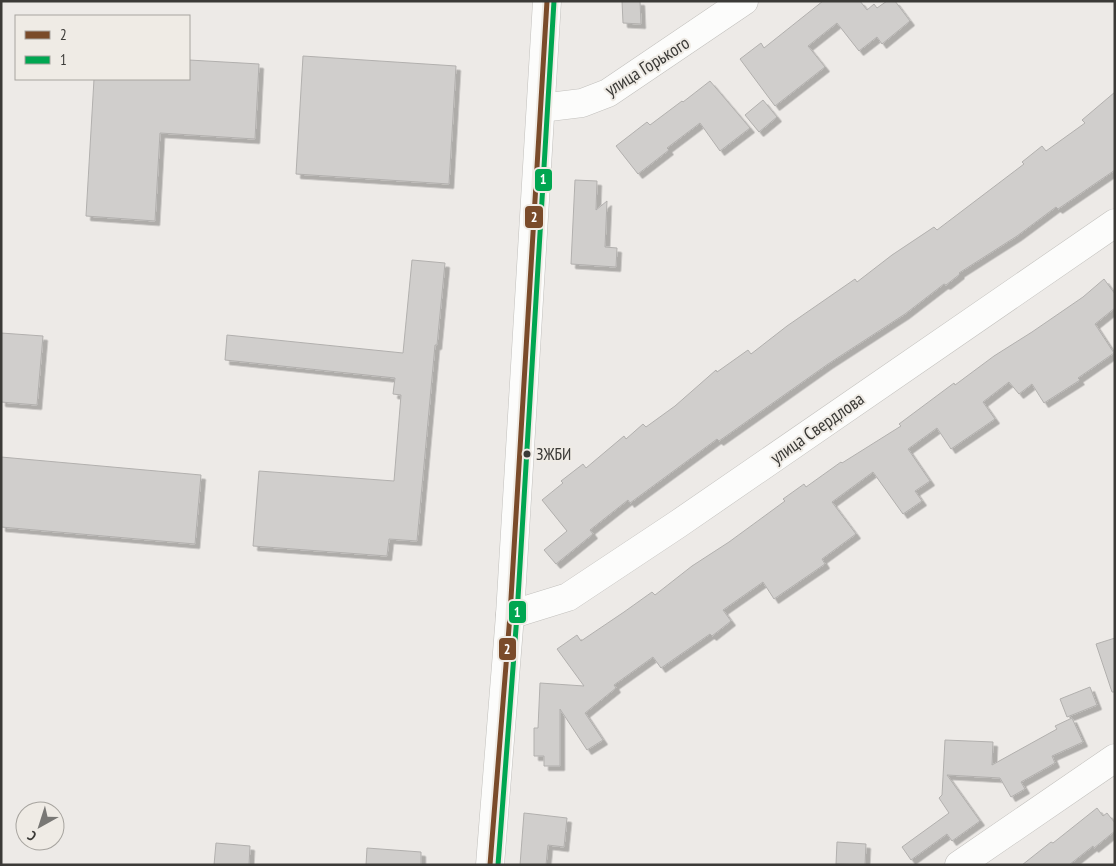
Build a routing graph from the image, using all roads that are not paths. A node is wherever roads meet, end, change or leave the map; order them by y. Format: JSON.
{"nodes":[{"id":1,"x":548,"y":1,"type":"edge"},
{"id":2,"x":744,"y":1,"type":"edge"},
{"id":3,"x":541,"y":108,"type":"junction"},
{"id":4,"x":1115,"y":224,"type":"edge"},
{"id":5,"x":510,"y":615,"type":"junction"},
{"id":6,"x":1115,"y":758,"type":"edge"},
{"id":7,"x":490,"y":865,"type":"edge"},
{"id":8,"x":959,"y":865,"type":"edge"}],
"edges":[{"from":1,"to":3,"type":"street"},
{"from":2,"to":3,"type":"street","name":"улица Горького"},
{"from":3,"to":5,"type":"street"},
{"from":4,"to":5,"type":"street","name":"улица Свердлова"},
{"from":5,"to":7,"type":"street"},
{"from":6,"to":8,"type":"street"}]}
